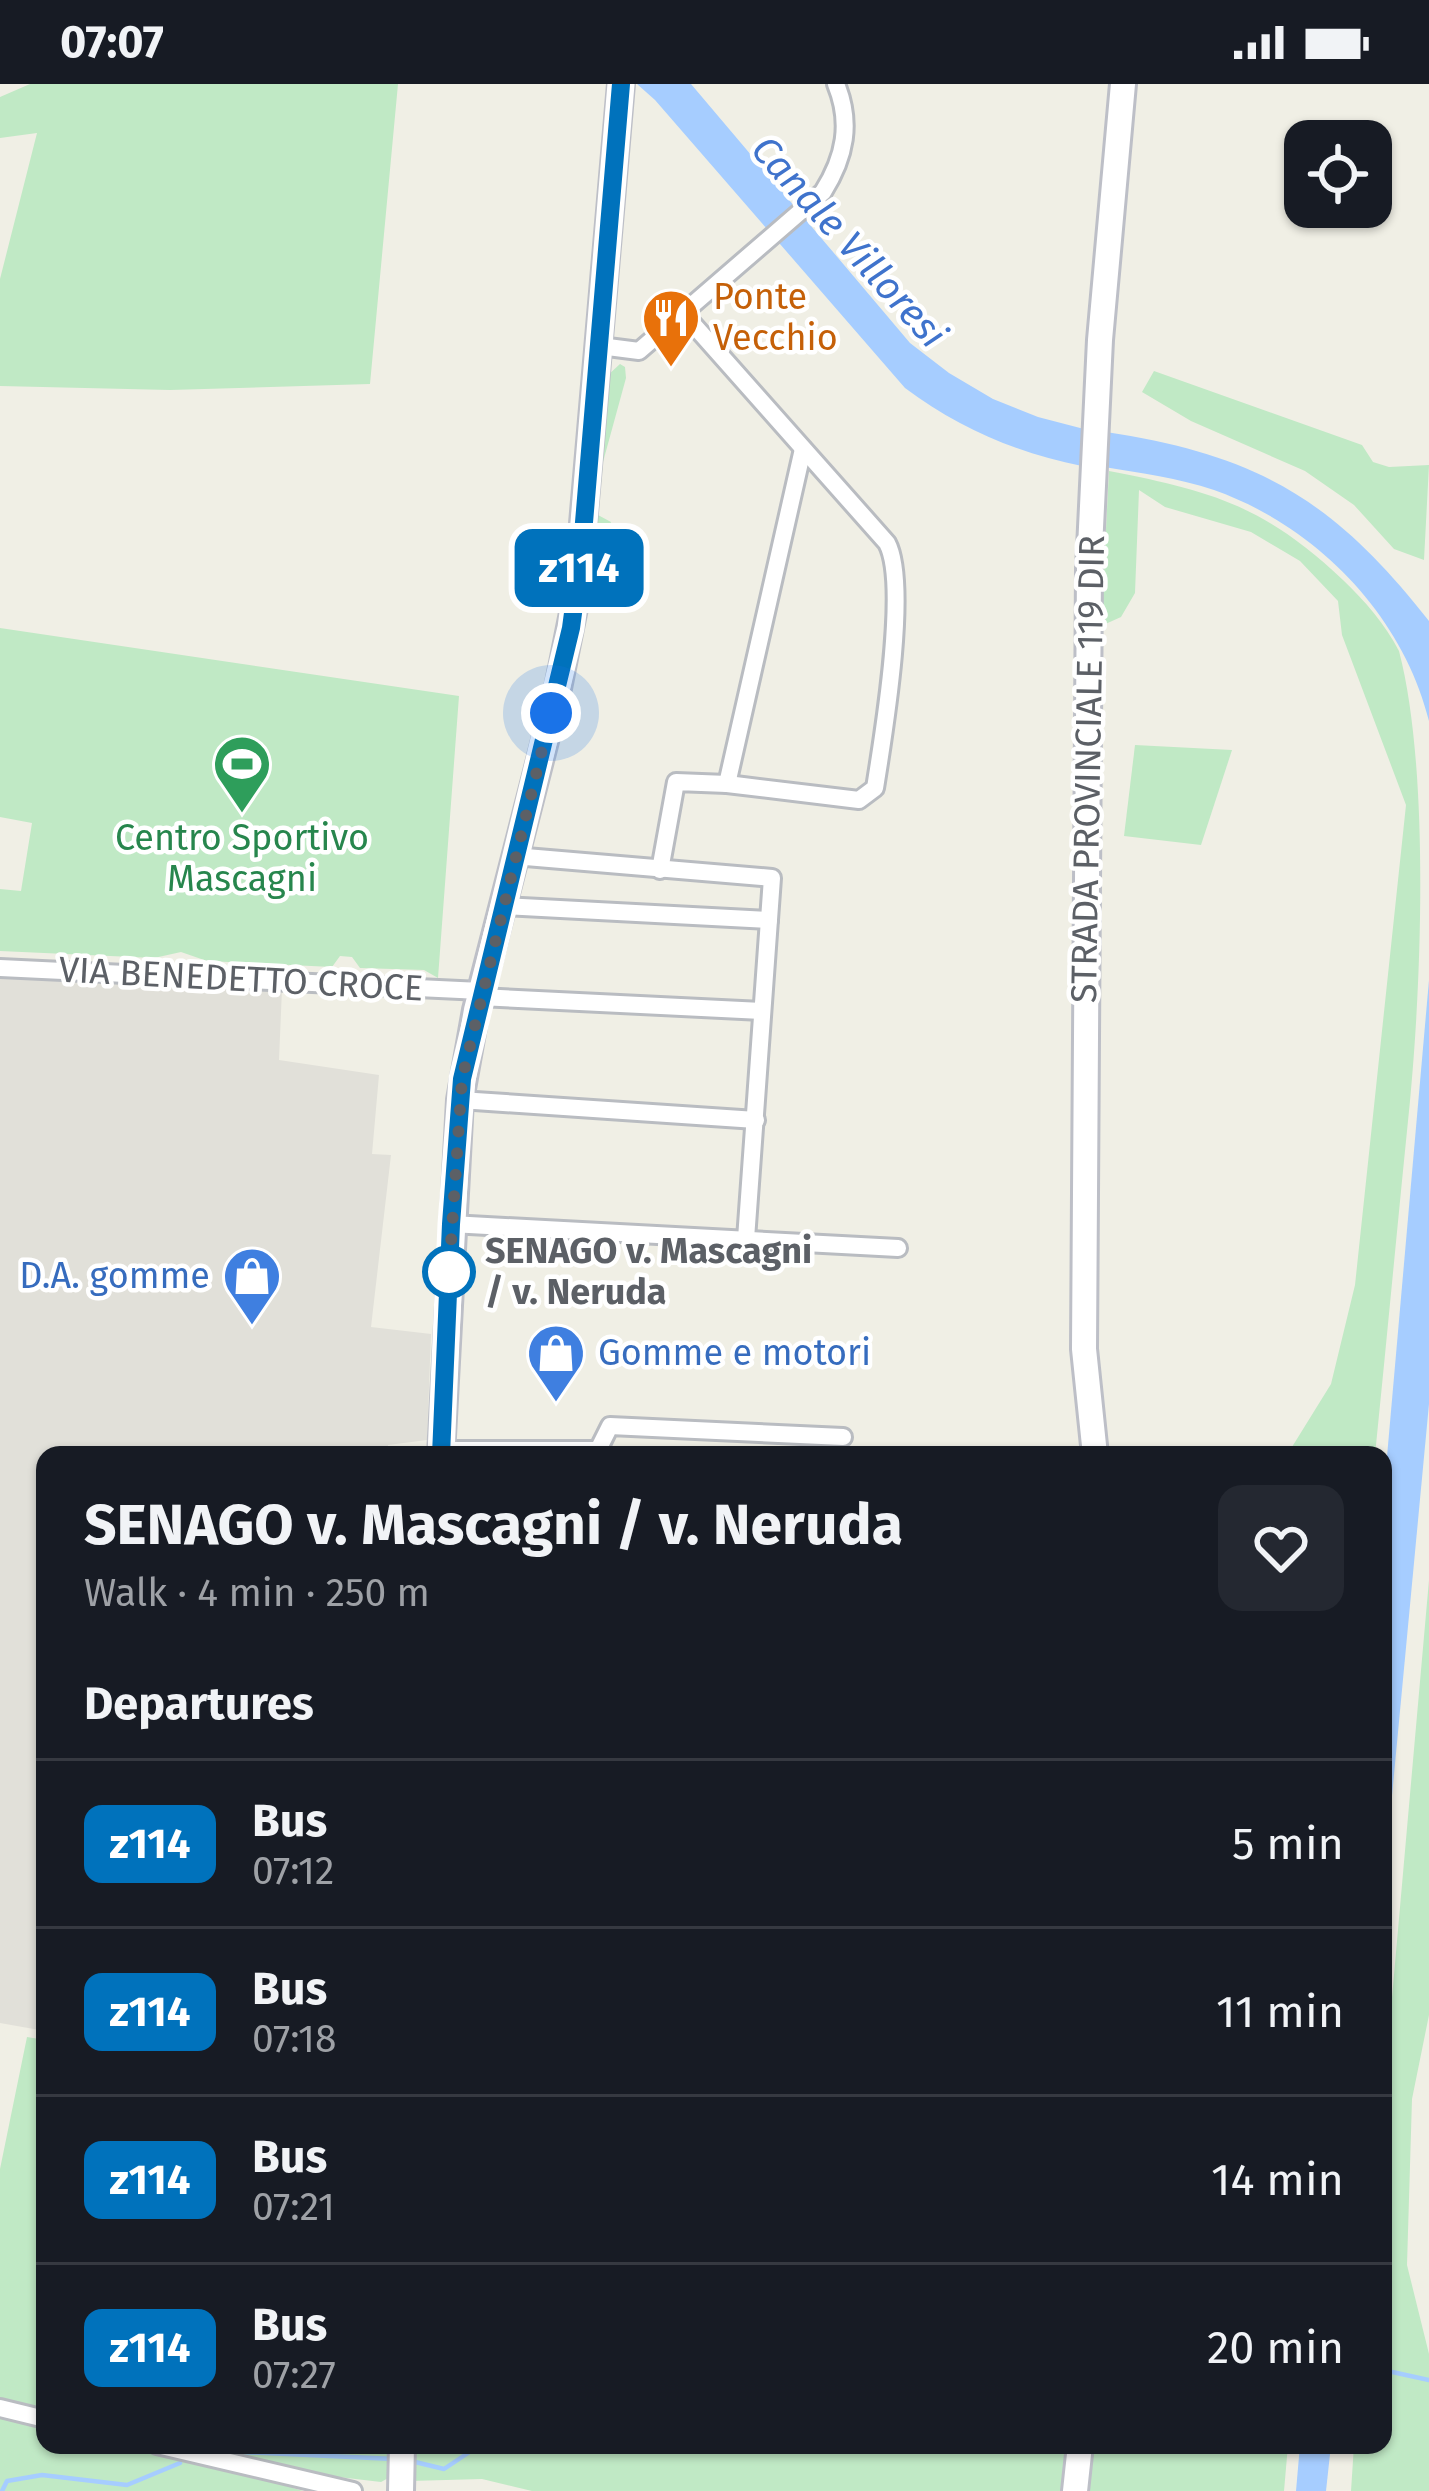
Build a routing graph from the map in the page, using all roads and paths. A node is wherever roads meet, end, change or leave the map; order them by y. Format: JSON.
{"nodes":[{"id":1,"x":621,"y":84,"type":"edge"},
{"id":2,"x":836,"y":84,"type":"edge"},
{"id":3,"x":1123,"y":84,"type":"edge"},
{"id":4,"x":684,"y":314,"type":"junction"},
{"id":5,"x":599,"y":346,"type":"junction"},
{"id":6,"x":803,"y":449,"type":"junction"},
{"id":7,"x":727,"y":784,"type":"junction"},
{"id":8,"x":514,"y":856,"type":"junction"},
{"id":9,"x":660,"y":870,"type":"junction"},
{"id":10,"x":502,"y":907,"type":"junction"},
{"id":11,"x":770,"y":920,"type":"junction"},
{"id":12,"x":0,"y":968,"type":"edge"},
{"id":13,"x":480,"y":994,"type":"junction"},
{"id":14,"x":762,"y":1011,"type":"junction"},
{"id":15,"x":460,"y":1100,"type":"junction"},
{"id":16,"x":756,"y":1120,"type":"junction"},
{"id":17,"x":451,"y":1224,"type":"junction"},
{"id":18,"x":746,"y":1239,"type":"junction"},
{"id":19,"x":898,"y":1248,"type":"dead end"},
{"id":20,"x":843,"y":1437,"type":"dead end"},
{"id":21,"x":441,"y":1446,"type":"edge"},
{"id":22,"x":600,"y":1446,"type":"edge"},
{"id":23,"x":1094,"y":1446,"type":"edge"},
{"id":24,"x":0,"y":2408,"type":"edge"},
{"id":25,"x":36,"y":2417,"type":"edge"},
{"id":26,"x":195,"y":2454,"type":"edge"},
{"id":27,"x":1079,"y":2454,"type":"edge"},
{"id":28,"x":353,"y":2491,"type":"edge"},
{"id":29,"x":1075,"y":2491,"type":"edge"}],
"edges":[{"from":1,"to":5,"type":"street"},
{"from":2,"to":4,"type":"street"},
{"from":3,"to":23,"type":"street","name":"STRADA PROVINCIALE 119 DIR"},
{"from":4,"to":5,"type":"street"},
{"from":4,"to":6,"type":"street"},
{"from":5,"to":8,"type":"street"},
{"from":6,"to":7,"type":"street"},
{"from":6,"to":7,"type":"street"},
{"from":7,"to":9,"type":"street"},
{"from":8,"to":9,"type":"street"},
{"from":8,"to":10,"type":"street"},
{"from":9,"to":11,"type":"street"},
{"from":10,"to":11,"type":"street"},
{"from":10,"to":13,"type":"street"},
{"from":11,"to":14,"type":"street"},
{"from":12,"to":13,"type":"street","name":"VIA BENEDETTO CROCE"},
{"from":13,"to":14,"type":"street","name":"VIA BENEDETTO CROCE"},
{"from":13,"to":15,"type":"street"},
{"from":14,"to":16,"type":"street"},
{"from":15,"to":16,"type":"street"},
{"from":15,"to":17,"type":"street"},
{"from":16,"to":18,"type":"street"},
{"from":17,"to":18,"type":"street"},
{"from":17,"to":21,"type":"street"},
{"from":18,"to":19,"type":"street"},
{"from":20,"to":22,"type":"street"},
{"from":24,"to":25,"type":"street"},
{"from":26,"to":28,"type":"street"},
{"from":27,"to":29,"type":"street"}]}
